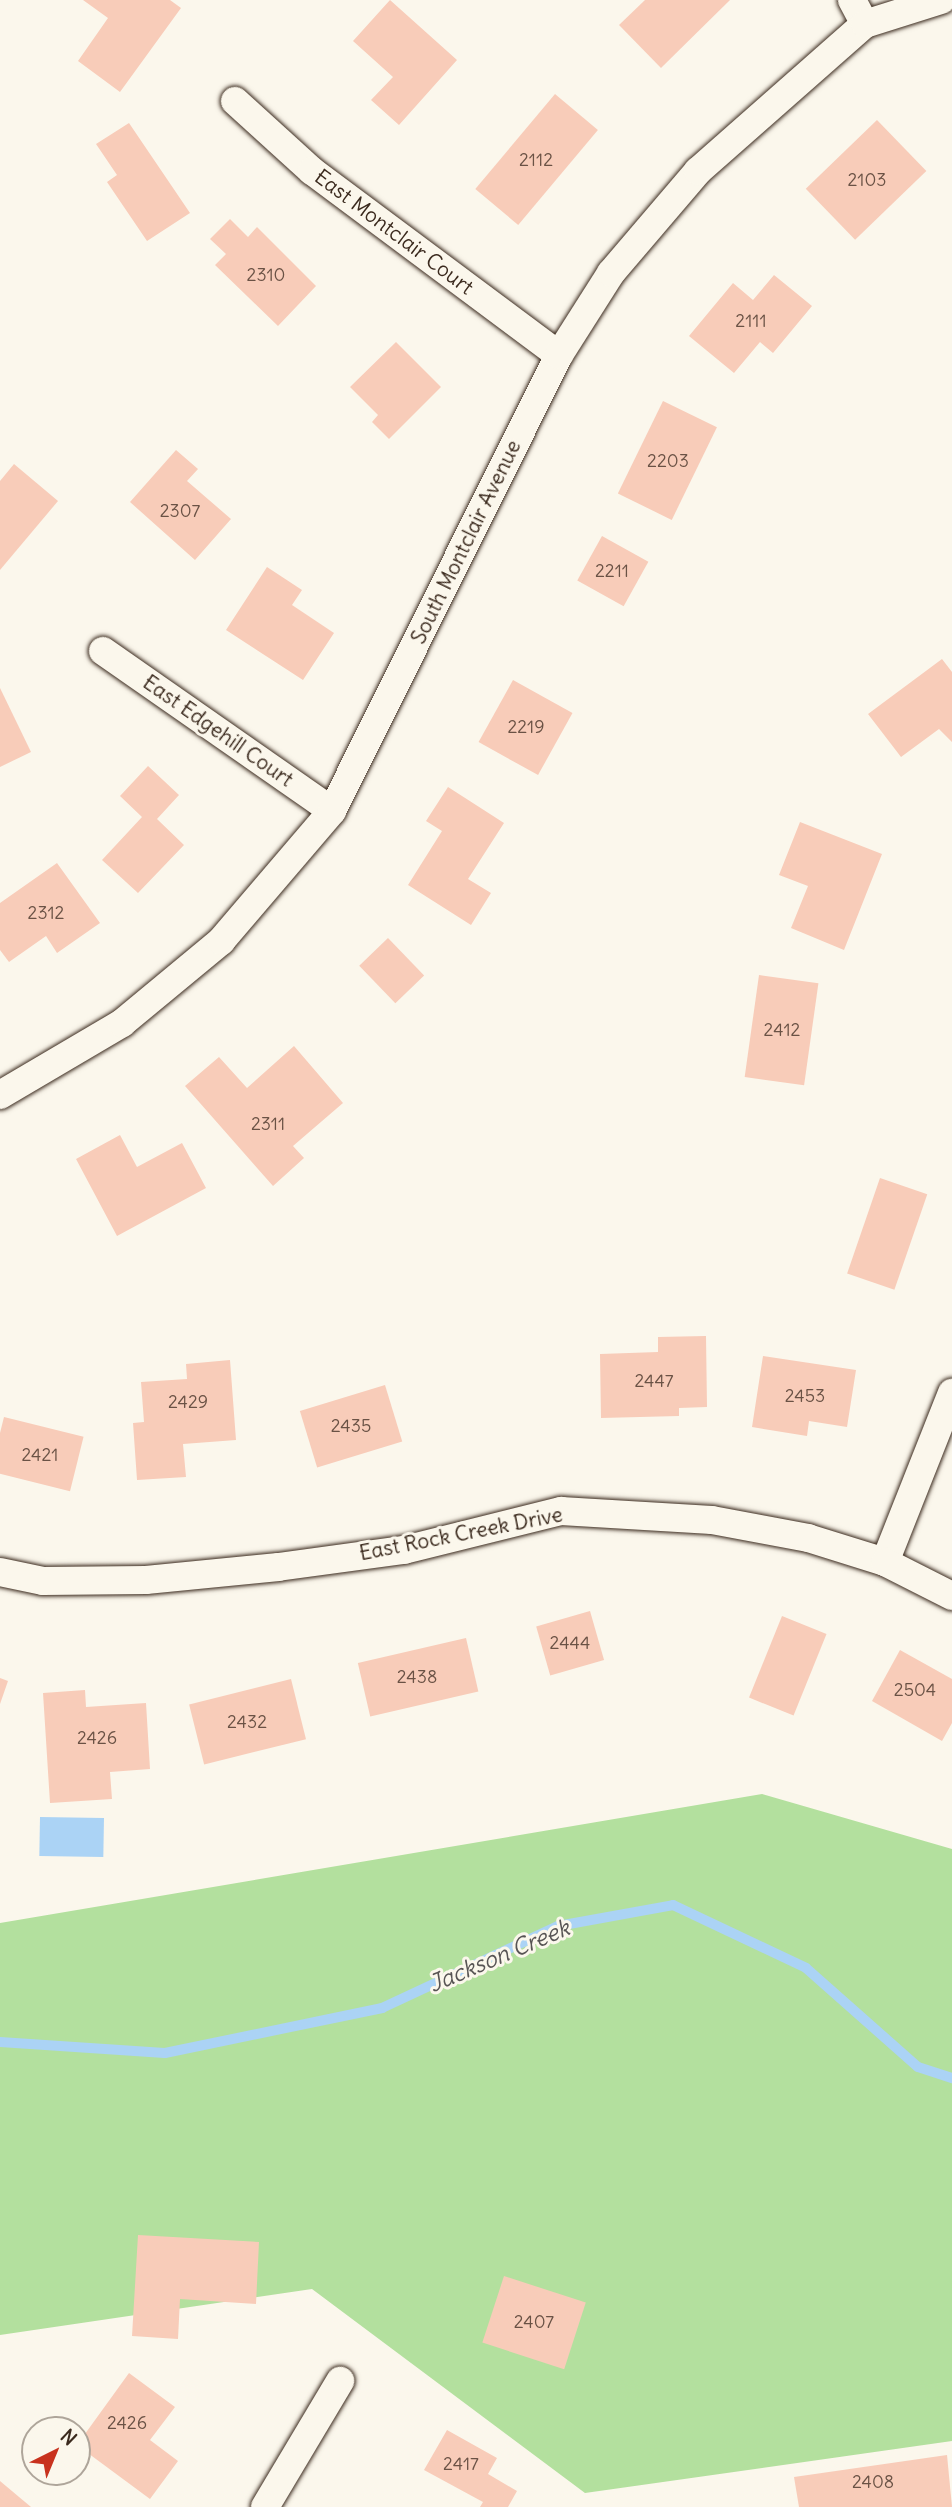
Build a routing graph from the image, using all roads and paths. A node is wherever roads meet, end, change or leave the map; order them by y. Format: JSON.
{"nodes":[{"id":1,"x":940,"y":0,"type":"edge"},
{"id":2,"x":858,"y":12,"type":"edge"},
{"id":3,"x":235,"y":101,"type":"dead end"},
{"id":4,"x":559,"y":355,"type":"junction"},
{"id":5,"x":103,"y":651,"type":"dead end"},
{"id":6,"x":332,"y":811,"type":"junction"},
{"id":7,"x":0,"y":1096,"type":"edge"},
{"id":8,"x":952,"y":1393,"type":"edge"},
{"id":9,"x":885,"y":1562,"type":"junction"},
{"id":10,"x":0,"y":1572,"type":"edge"},
{"id":11,"x":952,"y":1596,"type":"edge"},
{"id":12,"x":340,"y":2381,"type":"dead end"},
{"id":13,"x":265,"y":2507,"type":"edge"}],
"edges":[{"from":1,"to":2,"type":"street","name":"South Montclair Avenue"},
{"from":2,"to":4,"type":"street","name":"South Montclair Avenue"},
{"from":3,"to":4,"type":"street","name":"East Montclair Court"},
{"from":4,"to":6,"type":"street","name":"South Montclair Avenue"},
{"from":5,"to":6,"type":"street","name":"East Edgehill Court"},
{"from":6,"to":7,"type":"street","name":"South Montclair Avenue"},
{"from":8,"to":9,"type":"street"},
{"from":9,"to":10,"type":"street","name":"East Rock Creek Drive"},
{"from":9,"to":11,"type":"street","name":"East Rock Creek Drive"},
{"from":12,"to":13,"type":"street"}]}
